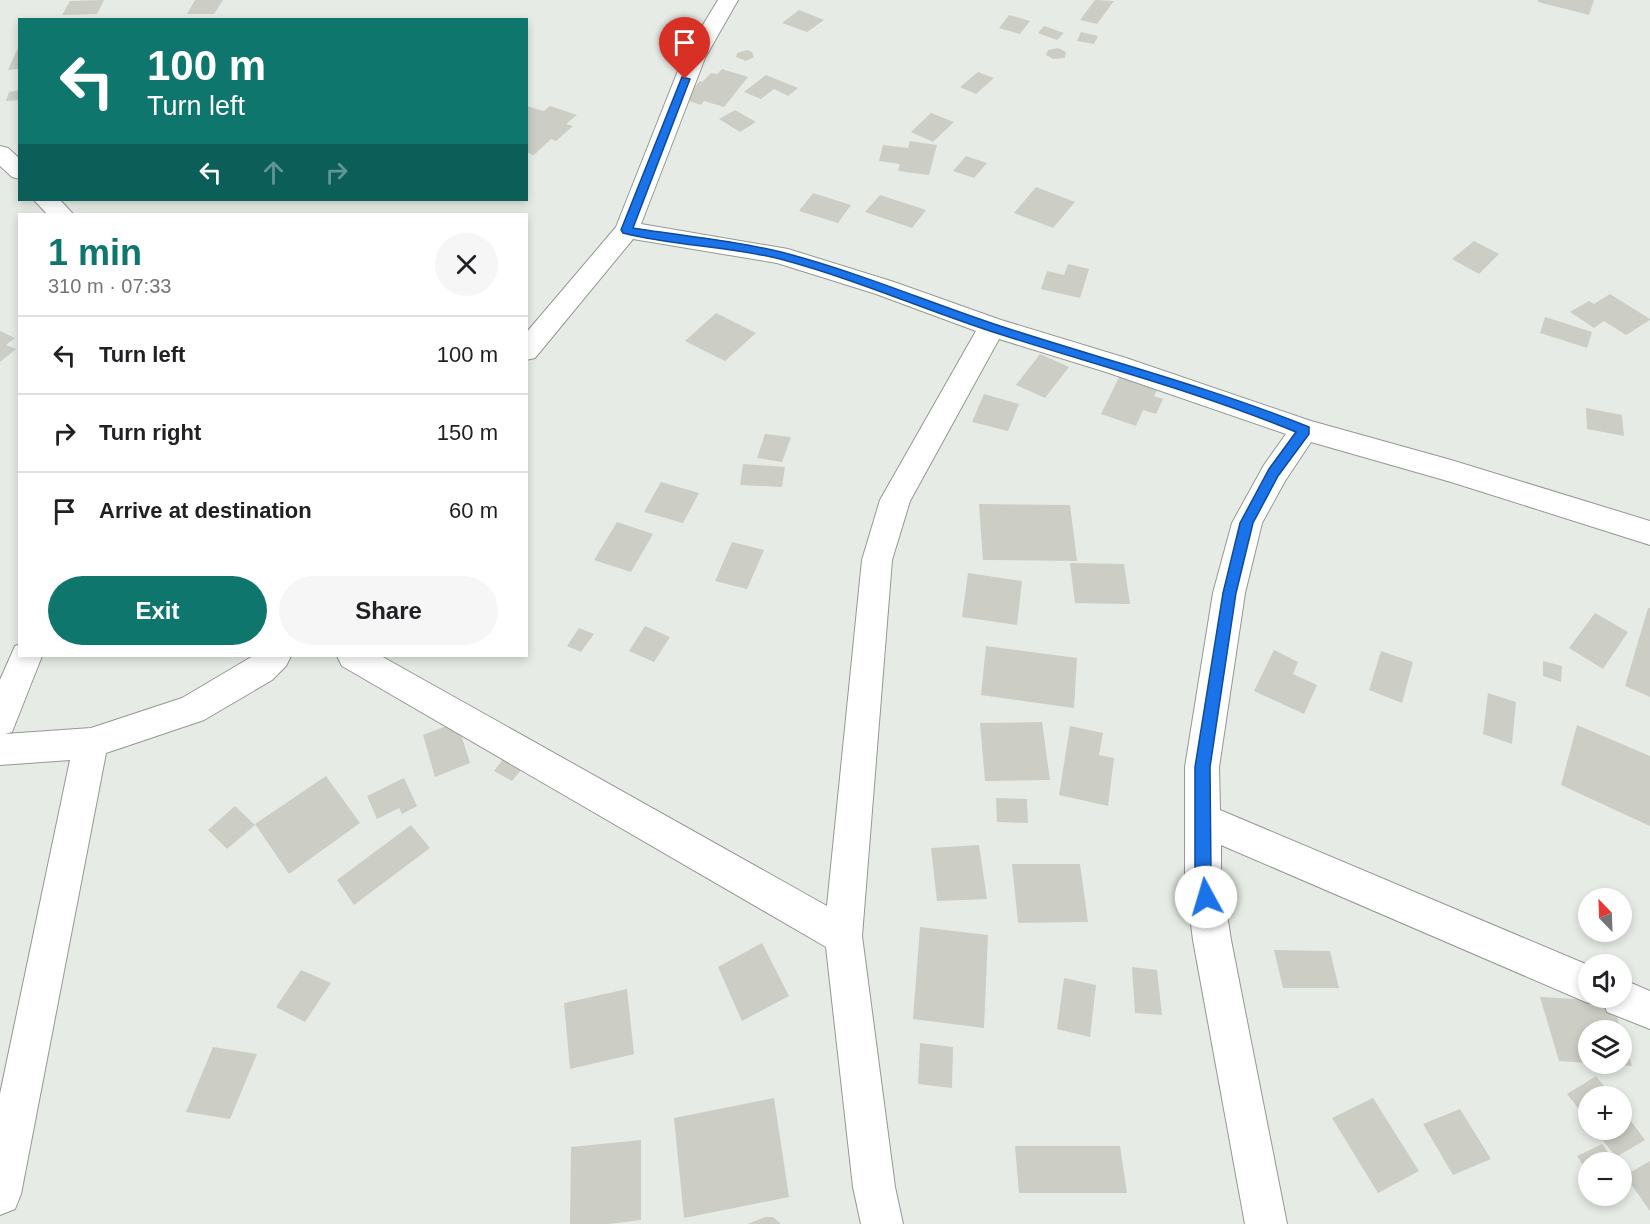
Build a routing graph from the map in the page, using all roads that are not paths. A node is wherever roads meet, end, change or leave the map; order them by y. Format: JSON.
{"nodes":[{"id":1,"x":728,"y":0,"type":"edge"},
{"id":2,"x":0,"y":153,"type":"edge"},
{"id":3,"x":18,"y":170,"type":"edge"},
{"id":4,"x":47,"y":201,"type":"edge"},
{"id":5,"x":60,"y":213,"type":"edge"},
{"id":6,"x":627,"y":230,"type":"junction"},
{"id":7,"x":992,"y":327,"type":"junction"},
{"id":8,"x":528,"y":349,"type":"edge"},
{"id":9,"x":1304,"y":430,"type":"junction"},
{"id":10,"x":1650,"y":533,"type":"edge"},
{"id":11,"x":26,"y":657,"type":"edge"},
{"id":12,"x":274,"y":657,"type":"edge"},
{"id":13,"x":355,"y":657,"type":"edge"},
{"id":14,"x":0,"y":721,"type":"edge"},
{"id":15,"x":91,"y":743,"type":"junction"},
{"id":16,"x":0,"y":750,"type":"edge"},
{"id":17,"x":1203,"y":820,"type":"junction"},
{"id":18,"x":843,"y":936,"type":"junction"},
{"id":19,"x":1578,"y":980,"type":"edge"},
{"id":20,"x":1632,"y":1003,"type":"edge"},
{"id":21,"x":1650,"y":1010,"type":"edge"},
{"id":22,"x":0,"y":1194,"type":"edge"},
{"id":23,"x":882,"y":1224,"type":"edge"},
{"id":24,"x":1266,"y":1224,"type":"edge"}],
"edges":[{"from":1,"to":6,"type":"street"},
{"from":2,"to":3,"type":"street"},
{"from":4,"to":5,"type":"street"},
{"from":6,"to":7,"type":"street"},
{"from":6,"to":8,"type":"street"},
{"from":7,"to":9,"type":"street"},
{"from":7,"to":18,"type":"street"},
{"from":9,"to":10,"type":"street"},
{"from":9,"to":17,"type":"street"},
{"from":11,"to":14,"type":"street"},
{"from":12,"to":15,"type":"street"},
{"from":13,"to":18,"type":"street"},
{"from":15,"to":16,"type":"street"},
{"from":15,"to":22,"type":"street"},
{"from":17,"to":19,"type":"street"},
{"from":17,"to":24,"type":"street"},
{"from":18,"to":23,"type":"street"},
{"from":20,"to":21,"type":"street"}]}
